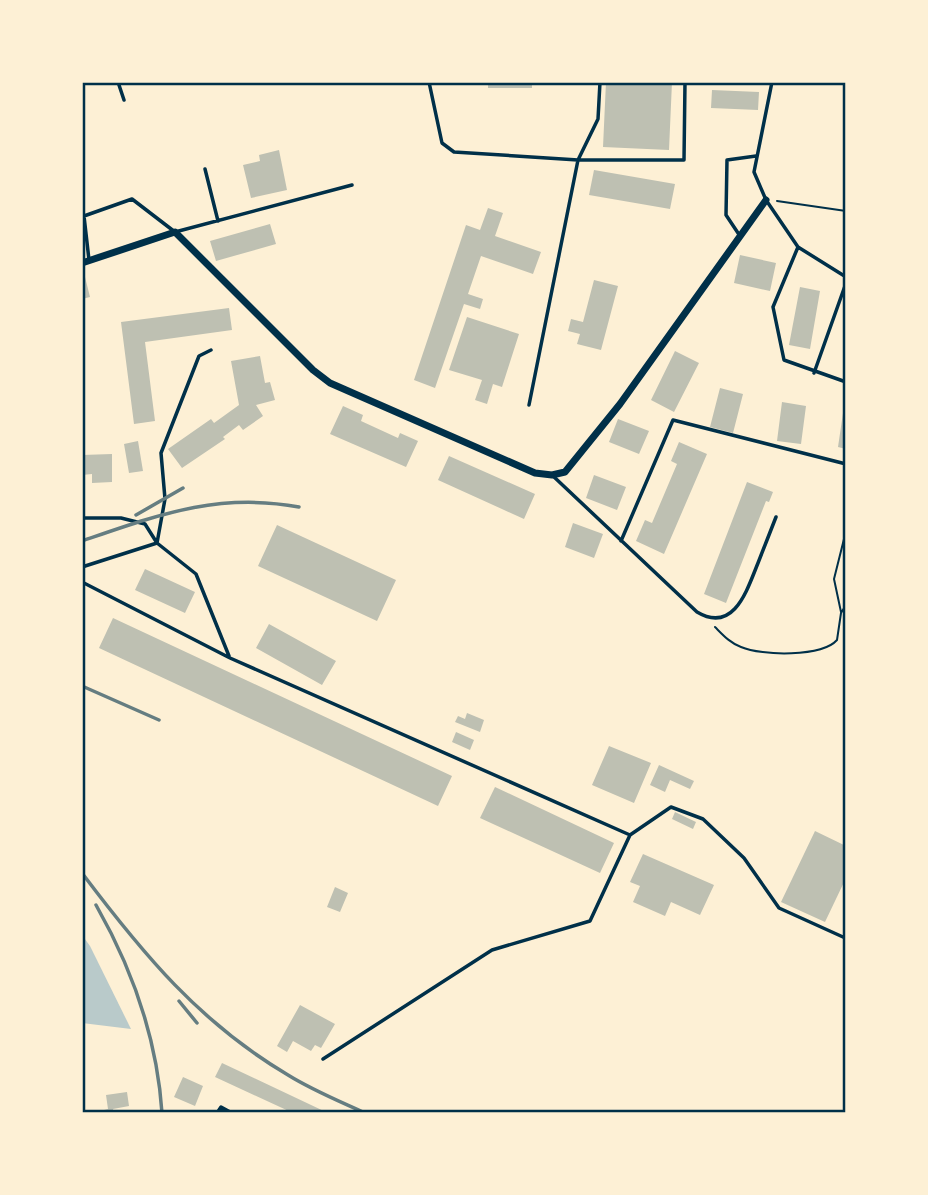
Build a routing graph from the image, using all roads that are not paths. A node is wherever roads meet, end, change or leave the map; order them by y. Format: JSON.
{"nodes":[{"id":1,"x":118,"y":82,"type":"edge"},
{"id":2,"x":429,"y":82,"type":"edge"},
{"id":3,"x":600,"y":82,"type":"edge"},
{"id":4,"x":685,"y":82,"type":"edge"},
{"id":5,"x":772,"y":82,"type":"edge"},
{"id":6,"x":124,"y":100,"type":"dead end"},
{"id":7,"x":756,"y":156,"type":"junction"},
{"id":8,"x":578,"y":160,"type":"junction"},
{"id":9,"x":205,"y":169,"type":"dead end"},
{"id":10,"x":352,"y":185,"type":"dead end"},
{"id":11,"x":766,"y":200,"type":"junction"},
{"id":12,"x":218,"y":221,"type":"junction"},
{"id":13,"x":175,"y":232,"type":"junction"},
{"id":14,"x":740,"y":236,"type":"junction"},
{"id":15,"x":798,"y":247,"type":"junction"},
{"id":16,"x":86,"y":261,"type":"edge"},
{"id":17,"x":846,"y":277,"type":"edge"},
{"id":18,"x":846,"y":283,"type":"edge"},
{"id":19,"x":211,"y":350,"type":"dead end"},
{"id":20,"x":814,"y":373,"type":"junction"},
{"id":21,"x":846,"y":382,"type":"edge"},
{"id":22,"x":529,"y":405,"type":"dead end"},
{"id":23,"x":846,"y":464,"type":"edge"},
{"id":24,"x":552,"y":475,"type":"junction"},
{"id":25,"x":776,"y":517,"type":"dead end"},
{"id":26,"x":82,"y":518,"type":"edge"},
{"id":27,"x":621,"y":541,"type":"junction"},
{"id":28,"x":157,"y":543,"type":"junction"},
{"id":29,"x":82,"y":567,"type":"edge"},
{"id":30,"x":82,"y":582,"type":"edge"},
{"id":31,"x":230,"y":658,"type":"junction"},
{"id":32,"x":630,"y":835,"type":"junction"},
{"id":33,"x":843,"y":937,"type":"dead end"},
{"id":34,"x":323,"y":1059,"type":"dead end"},
{"id":35,"x":217,"y":1113,"type":"edge"},
{"id":36,"x":232,"y":1113,"type":"edge"}],
"edges":[{"from":1,"to":6,"type":"lane"},
{"from":2,"to":8,"type":"lane"},
{"from":3,"to":8,"type":"lane"},
{"from":4,"to":8,"type":"lane"},
{"from":5,"to":7,"type":"lane"},
{"from":7,"to":11,"type":"lane"},
{"from":7,"to":14,"type":"lane"},
{"from":8,"to":22,"type":"lane"},
{"from":9,"to":12,"type":"lane"},
{"from":10,"to":12,"type":"lane"},
{"from":11,"to":14,"type":"street"},
{"from":11,"to":15,"type":"lane"},
{"from":12,"to":13,"type":"lane"},
{"from":13,"to":16,"type":"street"},
{"from":13,"to":16,"type":"lane"},
{"from":13,"to":24,"type":"street"},
{"from":14,"to":24,"type":"street"},
{"from":15,"to":17,"type":"lane"},
{"from":15,"to":20,"type":"lane"},
{"from":18,"to":20,"type":"lane"},
{"from":19,"to":28,"type":"lane"},
{"from":20,"to":21,"type":"lane"},
{"from":23,"to":27,"type":"lane"},
{"from":24,"to":27,"type":"lane"},
{"from":25,"to":27,"type":"lane"},
{"from":26,"to":28,"type":"lane"},
{"from":28,"to":29,"type":"lane"},
{"from":28,"to":31,"type":"lane"},
{"from":30,"to":31,"type":"lane"},
{"from":31,"to":32,"type":"lane"},
{"from":32,"to":33,"type":"lane"},
{"from":32,"to":34,"type":"lane"},
{"from":35,"to":36,"type":"lane"}]}
